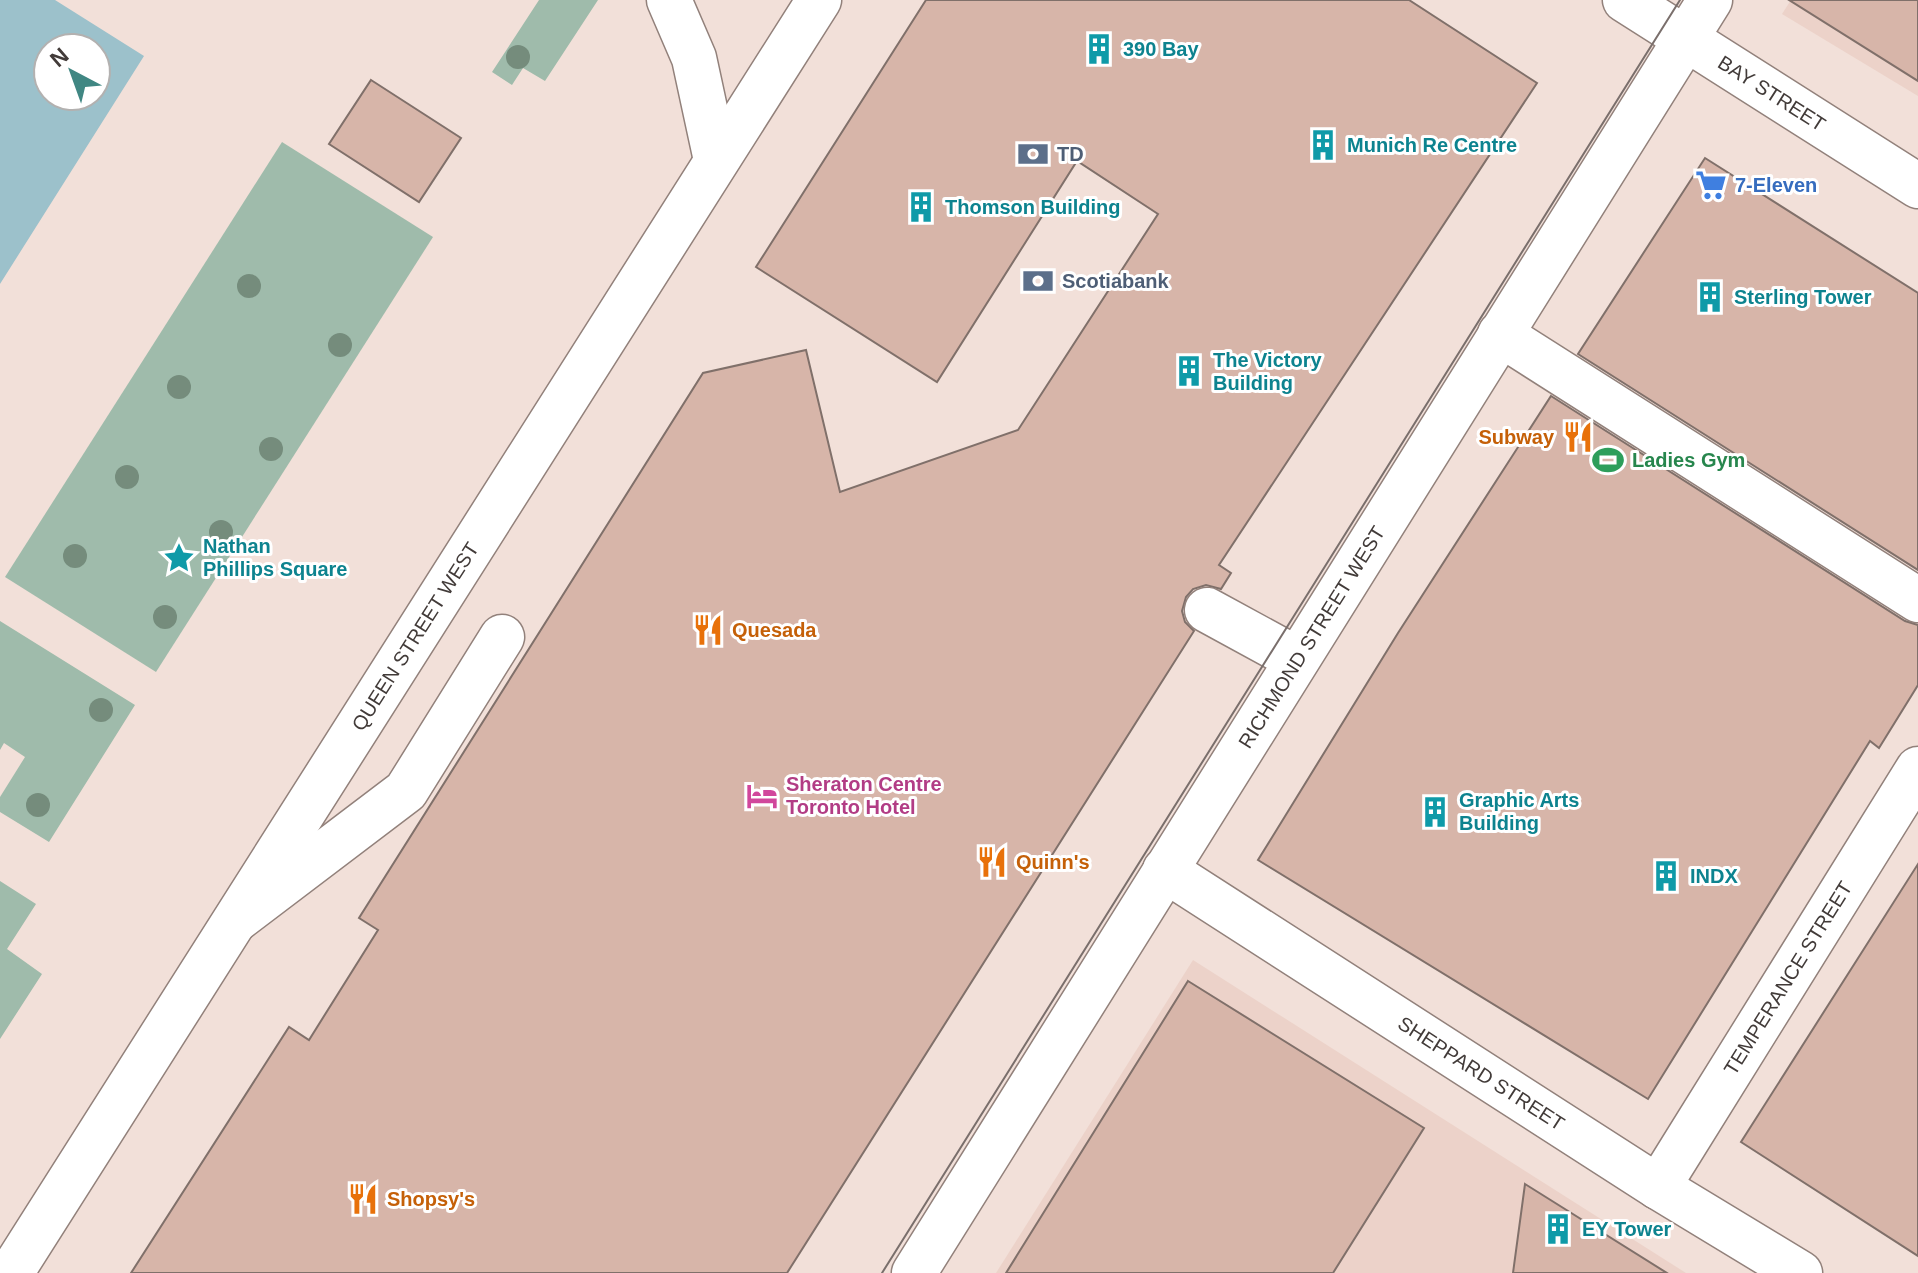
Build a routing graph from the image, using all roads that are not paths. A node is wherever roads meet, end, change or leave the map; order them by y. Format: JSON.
{"nodes":[{"id":1,"x":669,"y":0,"type":"edge"},
{"id":2,"x":819,"y":0,"type":"edge"},
{"id":3,"x":1625,"y":0,"type":"edge"},
{"id":4,"x":1710,"y":0,"type":"edge"},
{"id":5,"x":1685,"y":39,"type":"junction"},
{"id":6,"x":716,"y":160,"type":"junction"},
{"id":7,"x":1918,"y":186,"type":"edge"},
{"id":8,"x":1500,"y":334,"type":"junction"},
{"id":9,"x":1918,"y":600,"type":"edge"},
{"id":10,"x":1207,"y":610,"type":"dead end"},
{"id":11,"x":502,"y":637,"type":"dead end"},
{"id":12,"x":1297,"y":659,"type":"junction"},
{"id":13,"x":1918,"y":769,"type":"edge"},
{"id":14,"x":1165,"y":870,"type":"junction"},
{"id":15,"x":234,"y":921,"type":"junction"},
{"id":16,"x":1658,"y":1187,"type":"junction"},
{"id":17,"x":11,"y":1273,"type":"edge"},
{"id":18,"x":914,"y":1273,"type":"edge"},
{"id":19,"x":1800,"y":1273,"type":"edge"}],
"edges":[{"from":1,"to":6,"type":"main road"},
{"from":2,"to":6,"type":"main road","name":"QUEEN STREET WEST"},
{"from":3,"to":5,"type":"main road","name":"BAY STREET"},
{"from":4,"to":5,"type":"main road","name":"RICHMOND STREET WEST"},
{"from":5,"to":7,"type":"main road","name":"BAY STREET"},
{"from":5,"to":8,"type":"main road","name":"RICHMOND STREET WEST"},
{"from":6,"to":15,"type":"main road","name":"QUEEN STREET WEST"},
{"from":8,"to":9,"type":"main road"},
{"from":8,"to":12,"type":"main road","name":"RICHMOND STREET WEST"},
{"from":10,"to":12,"type":"main road"},
{"from":11,"to":15,"type":"main road"},
{"from":12,"to":14,"type":"main road","name":"RICHMOND STREET WEST"},
{"from":13,"to":16,"type":"main road","name":"TEMPERANCE STREET"},
{"from":14,"to":16,"type":"main road","name":"SHEPPARD STREET"},
{"from":14,"to":18,"type":"main road","name":"RICHMOND STREET WEST"},
{"from":15,"to":17,"type":"main road","name":"QUEEN STREET WEST"},
{"from":16,"to":19,"type":"main road","name":"SHEPPARD STREET"}]}
